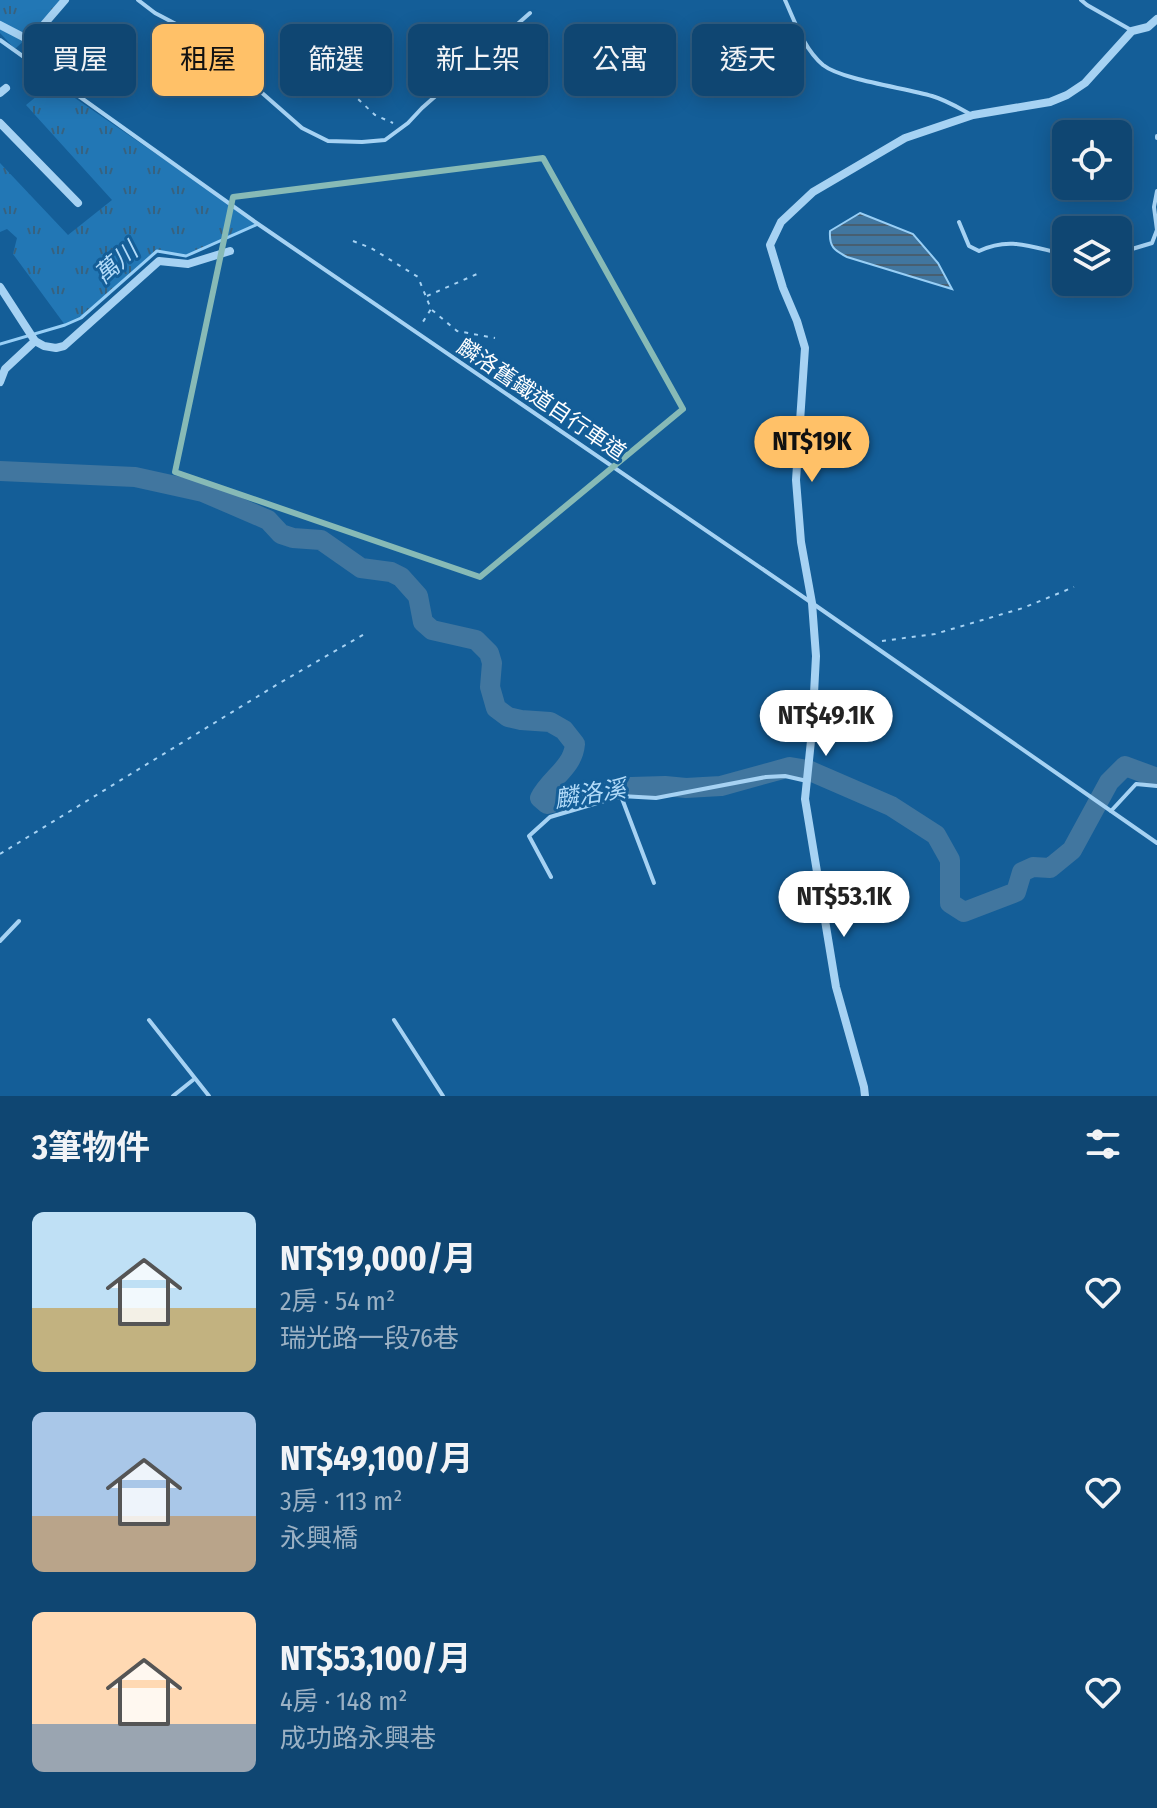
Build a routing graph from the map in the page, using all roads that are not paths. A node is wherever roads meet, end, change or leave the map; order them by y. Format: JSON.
{"nodes":[{"id":1,"x":65,"y":0,"type":"edge"},
{"id":2,"x":138,"y":0,"type":"edge"},
{"id":3,"x":785,"y":0,"type":"edge"},
{"id":4,"x":1081,"y":0,"type":"edge"},
{"id":5,"x":530,"y":13,"type":"dead end"},
{"id":6,"x":1157,"y":20,"type":"edge"},
{"id":7,"x":0,"y":25,"type":"edge"},
{"id":8,"x":1132,"y":31,"type":"junction"},
{"id":9,"x":0,"y":40,"type":"edge"},
{"id":10,"x":973,"y":115,"type":"junction"},
{"id":11,"x":0,"y":123,"type":"edge"},
{"id":12,"x":1157,"y":191,"type":"edge"},
{"id":13,"x":78,"y":203,"type":"dead end"},
{"id":14,"x":959,"y":222,"type":"dead end"},
{"id":15,"x":1132,"y":249,"type":"edge"},
{"id":16,"x":230,"y":251,"type":"dead end"},
{"id":17,"x":1052,"y":251,"type":"edge"},
{"id":18,"x":0,"y":287,"type":"edge"},
{"id":19,"x":35,"y":341,"type":"junction"},
{"id":20,"x":0,"y":382,"type":"edge"},
{"id":21,"x":812,"y":603,"type":"junction"},
{"id":22,"x":807,"y":781,"type":"junction"},
{"id":23,"x":1157,"y":786,"type":"edge"},
{"id":24,"x":621,"y":796,"type":"junction"},
{"id":25,"x":1111,"y":811,"type":"junction"},
{"id":26,"x":1157,"y":843,"type":"edge"},
{"id":27,"x":551,"y":877,"type":"dead end"},
{"id":28,"x":654,"y":883,"type":"dead end"},
{"id":29,"x":19,"y":921,"type":"dead end"},
{"id":30,"x":0,"y":941,"type":"edge"},
{"id":31,"x":149,"y":1020,"type":"dead end"},
{"id":32,"x":394,"y":1020,"type":"dead end"},
{"id":33,"x":194,"y":1079,"type":"junction"},
{"id":34,"x":173,"y":1096,"type":"edge"},
{"id":35,"x":209,"y":1096,"type":"edge"},
{"id":36,"x":443,"y":1096,"type":"edge"},
{"id":37,"x":865,"y":1096,"type":"edge"}],
"edges":[{"from":1,"to":7,"type":"street"},
{"from":2,"to":5,"type":"lane"},
{"from":3,"to":10,"type":"lane"},
{"from":4,"to":8,"type":"lane"},
{"from":6,"to":8,"type":"street"},
{"from":8,"to":10,"type":"street"},
{"from":9,"to":21,"type":"lane","name":"麟洛舊鐵道自行車道"},
{"from":10,"to":21,"type":"street"},
{"from":11,"to":13,"type":"street"},
{"from":12,"to":15,"type":"lane"},
{"from":14,"to":17,"type":"lane"},
{"from":16,"to":19,"type":"street"},
{"from":18,"to":19,"type":"street"},
{"from":19,"to":20,"type":"street"},
{"from":21,"to":22,"type":"street"},
{"from":21,"to":25,"type":"lane","name":"麟洛舊鐵道自行車道"},
{"from":22,"to":24,"type":"lane"},
{"from":22,"to":37,"type":"street"},
{"from":23,"to":25,"type":"lane"},
{"from":24,"to":27,"type":"lane"},
{"from":24,"to":28,"type":"lane"},
{"from":25,"to":26,"type":"lane"},
{"from":29,"to":30,"type":"lane"},
{"from":31,"to":33,"type":"lane"},
{"from":32,"to":36,"type":"lane"},
{"from":33,"to":34,"type":"lane"},
{"from":33,"to":35,"type":"lane"}]}
